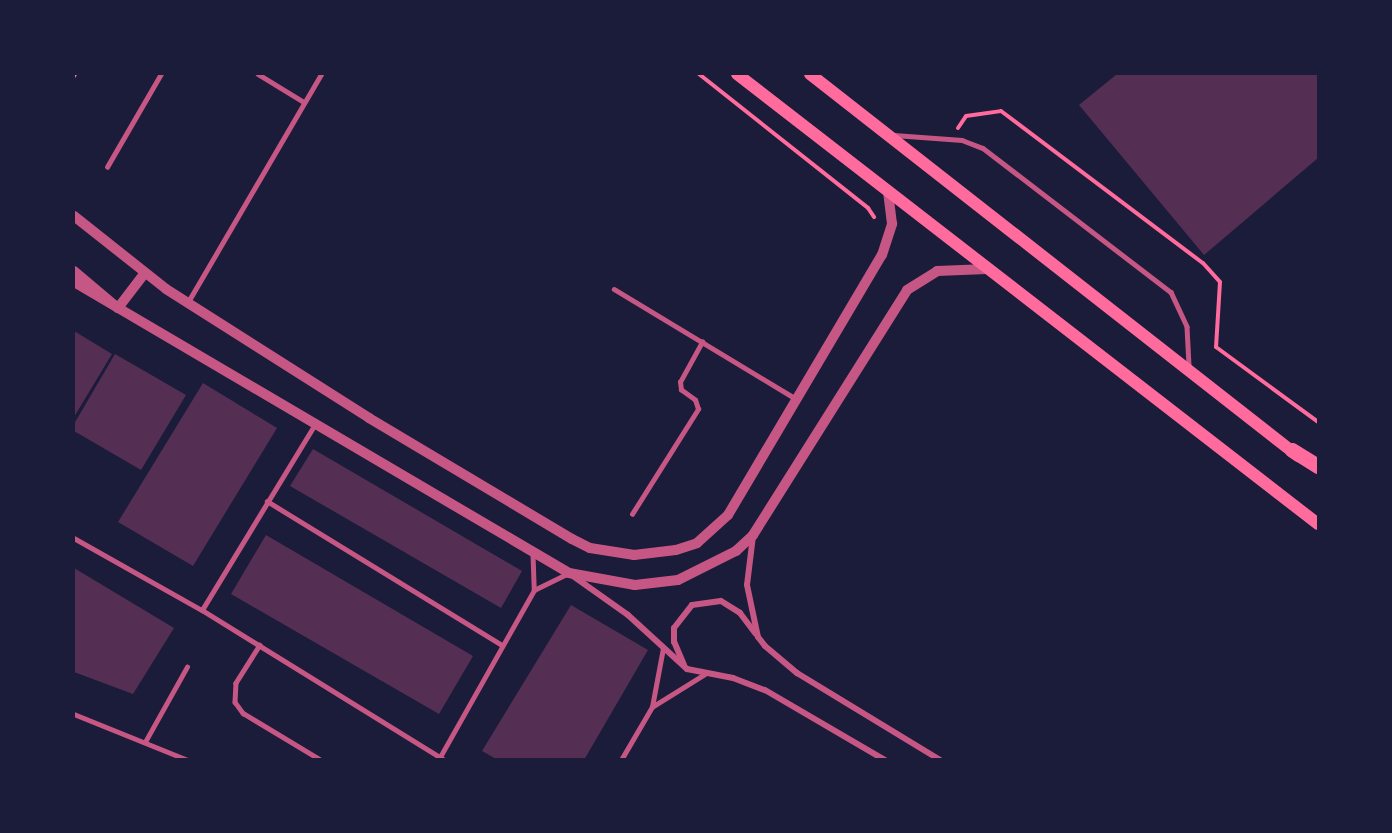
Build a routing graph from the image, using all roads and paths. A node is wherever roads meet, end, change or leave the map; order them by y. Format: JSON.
{"nodes":[{"id":1,"x":161,"y":74,"type":"edge"},
{"id":2,"x":258,"y":74,"type":"edge"},
{"id":3,"x":321,"y":74,"type":"edge"},
{"id":4,"x":699,"y":74,"type":"edge"},
{"id":5,"x":737,"y":74,"type":"edge"},
{"id":6,"x":810,"y":74,"type":"edge"},
{"id":7,"x":304,"y":102,"type":"junction"},
{"id":8,"x":885,"y":135,"type":"junction"},
{"id":9,"x":950,"y":138,"type":"junction"},
{"id":10,"x":107,"y":166,"type":"dead end"},
{"id":11,"x":888,"y":190,"type":"junction"},
{"id":12,"x":74,"y":216,"type":"edge"},
{"id":13,"x":875,"y":226,"type":"dead end"},
{"id":14,"x":987,"y":269,"type":"junction"},
{"id":15,"x":74,"y":271,"type":"edge"},
{"id":16,"x":144,"y":274,"type":"junction"},
{"id":17,"x":74,"y":282,"type":"edge"},
{"id":18,"x":614,"y":289,"type":"dead end"},
{"id":19,"x":188,"y":302,"type":"junction"},
{"id":20,"x":118,"y":308,"type":"junction"},
{"id":21,"x":702,"y":342,"type":"junction"},
{"id":22,"x":1189,"y":372,"type":"junction"},
{"id":23,"x":798,"y":400,"type":"junction"},
{"id":24,"x":316,"y":422,"type":"junction"},
{"id":25,"x":1318,"y":422,"type":"edge"},
{"id":26,"x":1292,"y":450,"type":"junction"},
{"id":27,"x":1318,"y":466,"type":"edge"},
{"id":28,"x":1318,"y":471,"type":"edge"},
{"id":29,"x":267,"y":501,"type":"junction"},
{"id":30,"x":632,"y":514,"type":"dead end"},
{"id":31,"x":1318,"y":524,"type":"edge"},
{"id":32,"x":753,"y":535,"type":"junction"},
{"id":33,"x":74,"y":538,"type":"edge"},
{"id":34,"x":532,"y":551,"type":"junction"},
{"id":35,"x":570,"y":574,"type":"junction"},
{"id":36,"x":534,"y":590,"type":"junction"},
{"id":37,"x":202,"y":610,"type":"junction"},
{"id":38,"x":758,"y":637,"type":"junction"},
{"id":39,"x":260,"y":645,"type":"junction"},
{"id":40,"x":502,"y":645,"type":"junction"},
{"id":41,"x":663,"y":648,"type":"junction"},
{"id":42,"x":187,"y":667,"type":"dead end"},
{"id":43,"x":687,"y":669,"type":"junction"},
{"id":44,"x":705,"y":674,"type":"junction"},
{"id":45,"x":652,"y":707,"type":"junction"},
{"id":46,"x":74,"y":714,"type":"edge"},
{"id":47,"x":145,"y":742,"type":"junction"},
{"id":48,"x":442,"y":758,"type":"edge"},
{"id":49,"x":188,"y":759,"type":"edge"},
{"id":50,"x":321,"y":759,"type":"edge"},
{"id":51,"x":621,"y":759,"type":"edge"},
{"id":52,"x":885,"y":759,"type":"edge"},
{"id":53,"x":940,"y":759,"type":"edge"}],
"edges":[{"from":1,"to":10,"type":"lane"},
{"from":2,"to":7,"type":"lane"},
{"from":3,"to":7,"type":"lane"},
{"from":4,"to":13,"type":"path"},
{"from":5,"to":11,"type":"main road"},
{"from":6,"to":8,"type":"main road"},
{"from":7,"to":19,"type":"lane"},
{"from":8,"to":9,"type":"lane"},
{"from":8,"to":22,"type":"main road"},
{"from":9,"to":22,"type":"lane"},
{"from":9,"to":25,"type":"path"},
{"from":11,"to":14,"type":"main road"},
{"from":11,"to":23,"type":"street"},
{"from":12,"to":16,"type":"street"},
{"from":14,"to":31,"type":"main road"},
{"from":14,"to":32,"type":"street"},
{"from":15,"to":20,"type":"street"},
{"from":16,"to":19,"type":"street"},
{"from":16,"to":20,"type":"street"},
{"from":17,"to":20,"type":"street"},
{"from":18,"to":21,"type":"lane"},
{"from":19,"to":23,"type":"street"},
{"from":20,"to":24,"type":"street"},
{"from":21,"to":23,"type":"lane"},
{"from":21,"to":30,"type":"lane"},
{"from":22,"to":26,"type":"main road"},
{"from":24,"to":29,"type":"lane"},
{"from":24,"to":34,"type":"street"},
{"from":26,"to":27,"type":"main road"},
{"from":26,"to":28,"type":"main road"},
{"from":29,"to":37,"type":"lane"},
{"from":29,"to":40,"type":"lane"},
{"from":32,"to":35,"type":"street"},
{"from":32,"to":38,"type":"street"},
{"from":33,"to":37,"type":"lane"},
{"from":34,"to":35,"type":"street"},
{"from":34,"to":36,"type":"lane"},
{"from":35,"to":36,"type":"lane"},
{"from":35,"to":41,"type":"street"},
{"from":36,"to":40,"type":"lane"},
{"from":37,"to":39,"type":"lane"},
{"from":38,"to":43,"type":"street"},
{"from":38,"to":53,"type":"street"},
{"from":39,"to":48,"type":"lane"},
{"from":39,"to":50,"type":"lane"},
{"from":40,"to":48,"type":"lane"},
{"from":41,"to":43,"type":"street"},
{"from":41,"to":45,"type":"lane"},
{"from":42,"to":47,"type":"lane"},
{"from":43,"to":44,"type":"street"},
{"from":44,"to":45,"type":"lane"},
{"from":44,"to":52,"type":"street"},
{"from":45,"to":51,"type":"lane"},
{"from":46,"to":47,"type":"lane"},
{"from":47,"to":49,"type":"lane"}]}
